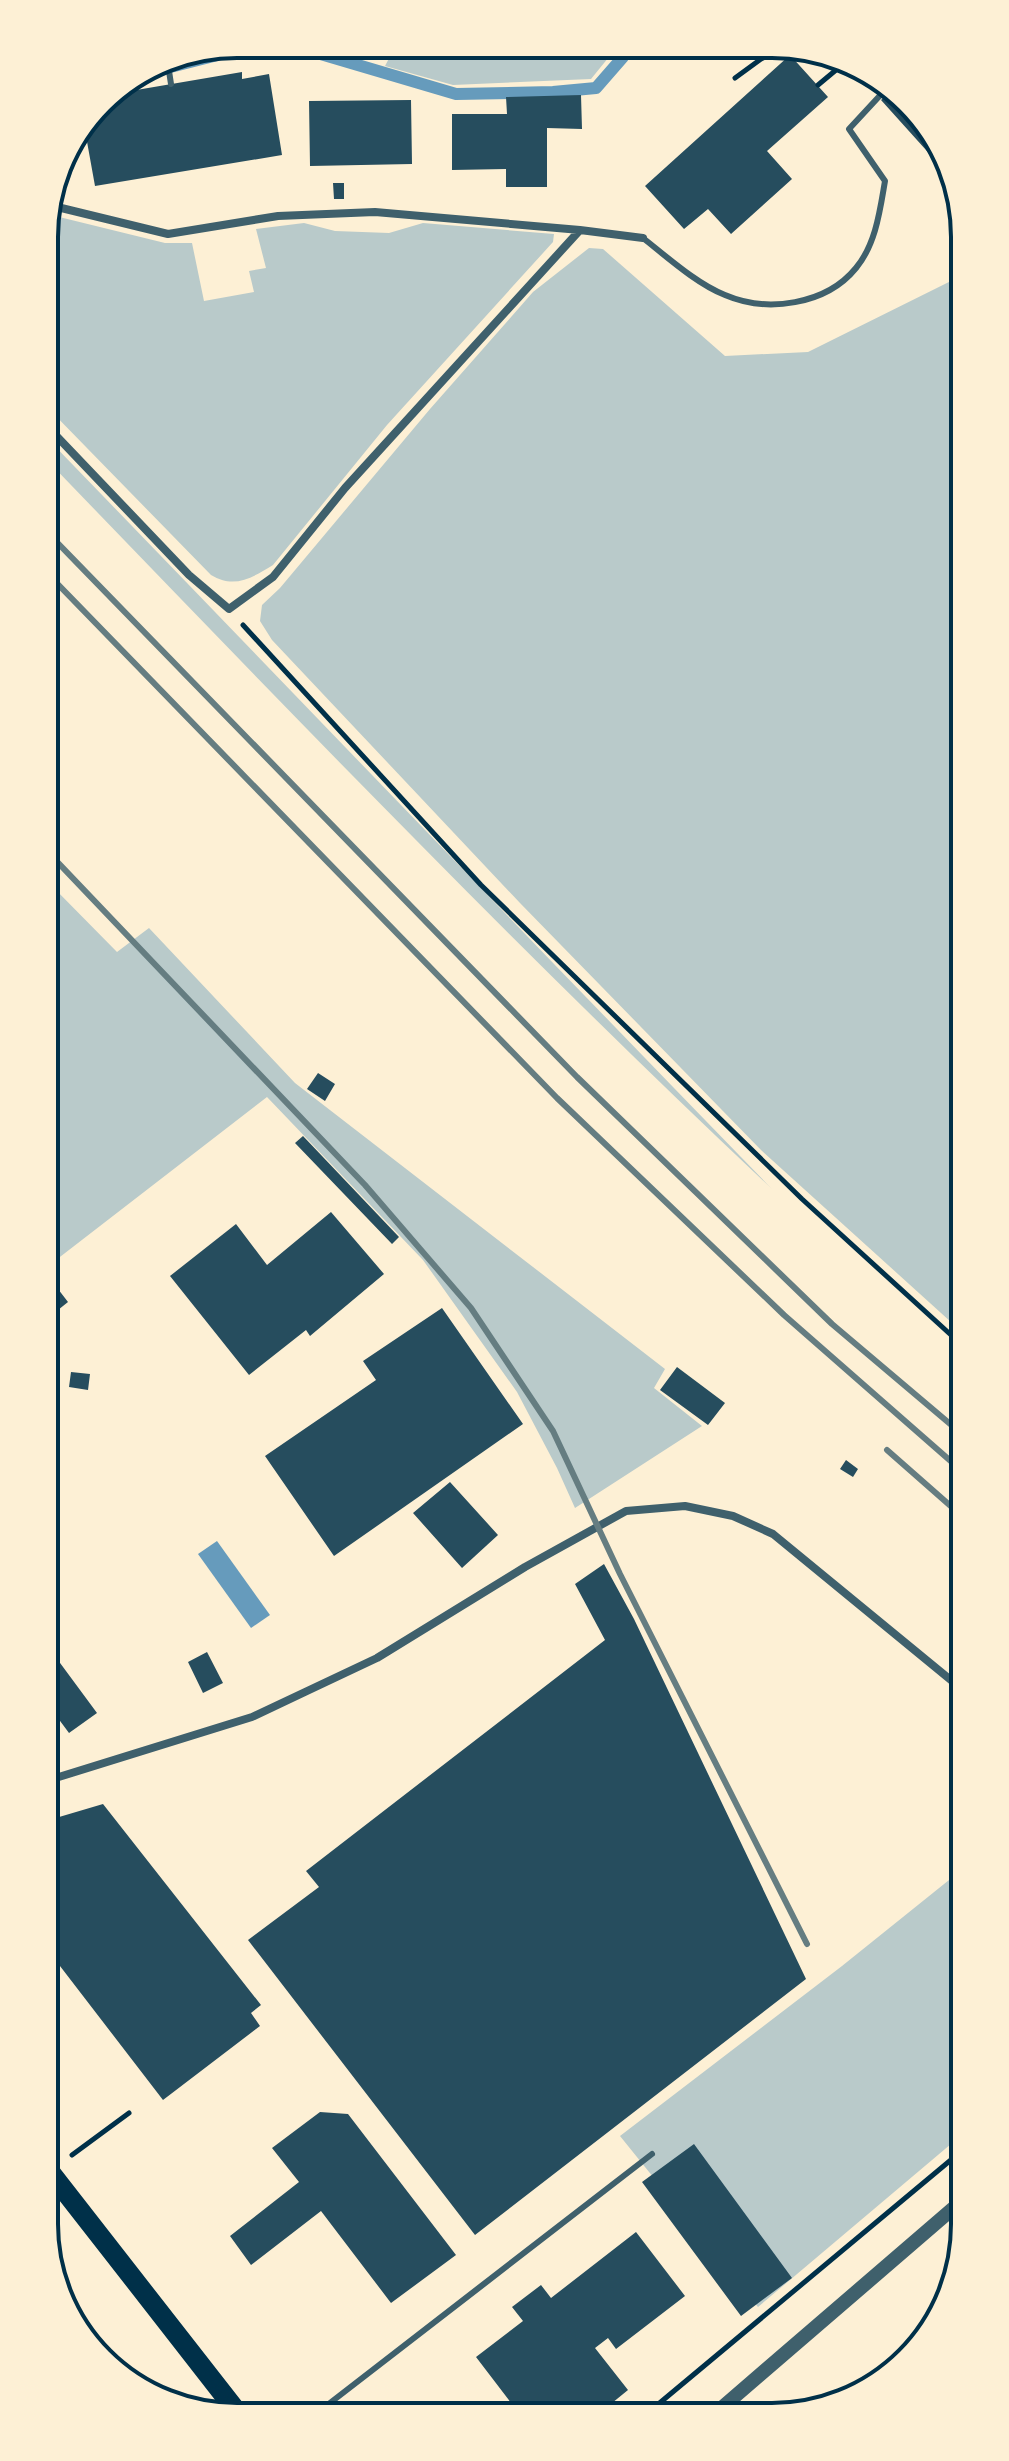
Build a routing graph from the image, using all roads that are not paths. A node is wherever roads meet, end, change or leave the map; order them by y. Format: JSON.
{"nodes":[{"id":1,"x":169,"y":71,"type":"edge"},
{"id":2,"x":171,"y":84,"type":"dead end"},
{"id":3,"x":881,"y":95,"type":"edge"},
{"id":4,"x":61,"y":208,"type":"edge"},
{"id":5,"x":580,"y":230,"type":"junction"},
{"id":6,"x":643,"y":238,"type":"joint"},
{"id":7,"x":58,"y":438,"type":"edge"},
{"id":8,"x":951,"y":1680,"type":"edge"},
{"id":9,"x":58,"y":1777,"type":"edge"},
{"id":10,"x":652,"y":2154,"type":"dead end"},
{"id":11,"x":58,"y":2171,"type":"edge"},
{"id":12,"x":951,"y":2210,"type":"edge"},
{"id":13,"x":231,"y":2403,"type":"edge"},
{"id":14,"x":330,"y":2403,"type":"edge"},
{"id":15,"x":727,"y":2403,"type":"edge"}],
"edges":[{"from":1,"to":2,"type":"lane"},
{"from":3,"to":6,"type":"lane"},
{"from":4,"to":5,"type":"street"},
{"from":5,"to":6,"type":"street"},
{"from":5,"to":7,"type":"street"},
{"from":8,"to":9,"type":"street"},
{"from":10,"to":14,"type":"lane"},
{"from":11,"to":13,"type":"main road"},
{"from":12,"to":15,"type":"street"}]}
